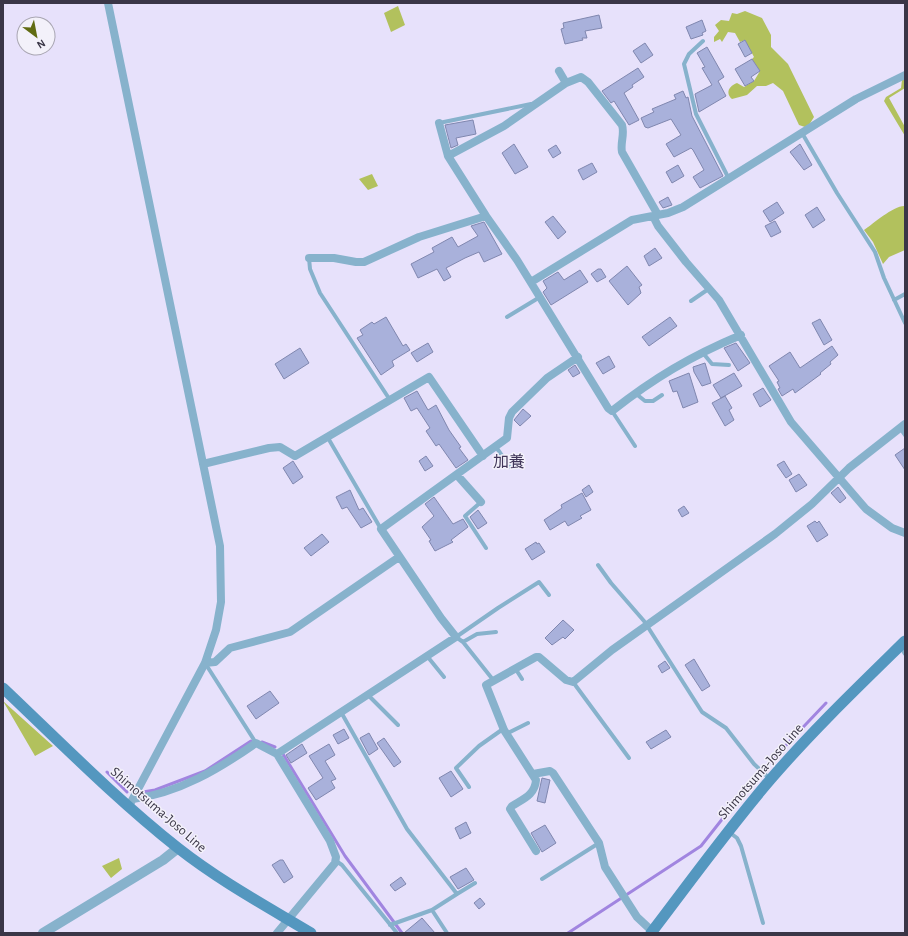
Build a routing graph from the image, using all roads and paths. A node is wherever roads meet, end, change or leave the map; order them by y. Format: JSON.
{"nodes":[{"id":1,"x":108,"y":3,"type":"edge"},
{"id":2,"x":703,"y":41,"type":"dead end"},
{"id":3,"x":559,"y":71,"type":"dead end"},
{"id":4,"x":905,"y":75,"type":"edge"},
{"id":5,"x":566,"y":83,"type":"junction"},
{"id":6,"x":541,"y":102,"type":"junction"},
{"id":7,"x":440,"y":123,"type":"joint"},
{"id":8,"x":802,"y":132,"type":"junction"},
{"id":9,"x":448,"y":156,"type":"junction"},
{"id":10,"x":729,"y":179,"type":"junction"},
{"id":11,"x":656,"y":215,"type":"junction"},
{"id":12,"x":486,"y":216,"type":"junction"},
{"id":13,"x":309,"y":258,"type":"joint"},
{"id":14,"x":531,"y":282,"type":"junction"},
{"id":15,"x":710,"y":288,"type":"junction"},
{"id":16,"x":905,"y":294,"type":"edge"},
{"id":17,"x":540,"y":297,"type":"junction"},
{"id":18,"x":894,"y":300,"type":"junction"},
{"id":19,"x":691,"y":301,"type":"dead end"},
{"id":20,"x":507,"y":317,"type":"dead end"},
{"id":21,"x":905,"y":323,"type":"edge"},
{"id":22,"x":741,"y":335,"type":"junction"},
{"id":23,"x":702,"y":352,"type":"junction"},
{"id":24,"x":578,"y":357,"type":"junction"},
{"id":25,"x":729,"y":365,"type":"dead end"},
{"id":26,"x":635,"y":393,"type":"junction"},
{"id":27,"x":662,"y":395,"type":"dead end"},
{"id":28,"x":390,"y":400,"type":"junction"},
{"id":29,"x":612,"y":411,"type":"junction"},
{"id":30,"x":903,"y":429,"type":"edge"},
{"id":31,"x":328,"y":438,"type":"junction"},
{"id":32,"x":635,"y":446,"type":"dead end"},
{"id":33,"x":496,"y":447,"type":"junction"},
{"id":34,"x":484,"y":456,"type":"junction"},
{"id":35,"x":203,"y":464,"type":"junction"},
{"id":36,"x":510,"y":467,"type":"dead end"},
{"id":37,"x":457,"y":475,"type":"junction"},
{"id":38,"x":838,"y":478,"type":"junction"},
{"id":39,"x":481,"y":502,"type":"joint"},
{"id":40,"x":381,"y":529,"type":"junction"},
{"id":41,"x":905,"y":533,"type":"edge"},
{"id":42,"x":486,"y":548,"type":"dead end"},
{"id":43,"x":399,"y":557,"type":"junction"},
{"id":44,"x":598,"y":564,"type":"dead end"},
{"id":45,"x":549,"y":595,"type":"dead end"},
{"id":46,"x":647,"y":626,"type":"junction"},
{"id":47,"x":496,"y":632,"type":"dead end"},
{"id":48,"x":460,"y":640,"type":"junction"},
{"id":49,"x":903,"y":647,"type":"edge"},
{"id":50,"x":427,"y":656,"type":"junction"},
{"id":51,"x":205,"y":663,"type":"junction"},
{"id":52,"x":515,"y":668,"type":"junction"},
{"id":53,"x":444,"y":677,"type":"dead end"},
{"id":54,"x":522,"y":679,"type":"dead end"},
{"id":55,"x":494,"y":681,"type":"junction"},
{"id":56,"x":573,"y":682,"type":"junction"},
{"id":57,"x":3,"y":688,"type":"edge"},
{"id":58,"x":368,"y":695,"type":"junction"},
{"id":59,"x":341,"y":712,"type":"junction"},
{"id":60,"x":528,"y":723,"type":"dead end"},
{"id":61,"x":398,"y":725,"type":"dead end"},
{"id":62,"x":505,"y":731,"type":"junction"},
{"id":63,"x":256,"y":743,"type":"junction"},
{"id":64,"x":277,"y":754,"type":"junction"},
{"id":65,"x":629,"y":758,"type":"dead end"},
{"id":66,"x":533,"y":774,"type":"junction"},
{"id":67,"x":768,"y":777,"type":"junction"},
{"id":68,"x":469,"y":787,"type":"dead end"},
{"id":69,"x":131,"y":802,"type":"junction"},
{"id":70,"x":728,"y":831,"type":"junction"},
{"id":71,"x":599,"y":843,"type":"junction"},
{"id":72,"x":178,"y":848,"type":"junction"},
{"id":73,"x":536,"y":851,"type":"dead end"},
{"id":74,"x":335,"y":860,"type":"junction"},
{"id":75,"x":542,"y":880,"type":"dead end"},
{"id":76,"x":475,"y":883,"type":"dead end"},
{"id":77,"x":457,"y":894,"type":"junction"},
{"id":78,"x":432,"y":910,"type":"junction"},
{"id":79,"x":288,"y":919,"type":"junction"},
{"id":80,"x":763,"y":923,"type":"dead end"},
{"id":81,"x":393,"y":924,"type":"junction"},
{"id":82,"x":652,"y":932,"type":"edge"},
{"id":83,"x":43,"y":933,"type":"edge"},
{"id":84,"x":277,"y":933,"type":"edge"},
{"id":85,"x":311,"y":933,"type":"edge"},
{"id":86,"x":397,"y":933,"type":"edge"},
{"id":87,"x":448,"y":933,"type":"edge"}],
"edges":[{"from":1,"to":35,"type":"street"},
{"from":2,"to":10,"type":"lane"},
{"from":3,"to":5,"type":"street"},
{"from":4,"to":8,"type":"street"},
{"from":5,"to":6,"type":"street"},
{"from":5,"to":11,"type":"street"},
{"from":6,"to":7,"type":"lane"},
{"from":6,"to":9,"type":"street"},
{"from":7,"to":9,"type":"street"},
{"from":8,"to":10,"type":"street"},
{"from":8,"to":18,"type":"lane"},
{"from":9,"to":12,"type":"street"},
{"from":10,"to":11,"type":"street"},
{"from":11,"to":14,"type":"street"},
{"from":11,"to":15,"type":"street"},
{"from":12,"to":13,"type":"street"},
{"from":12,"to":14,"type":"street"},
{"from":13,"to":28,"type":"lane"},
{"from":14,"to":17,"type":"street"},
{"from":15,"to":19,"type":"lane"},
{"from":15,"to":22,"type":"street"},
{"from":16,"to":18,"type":"lane"},
{"from":17,"to":20,"type":"lane"},
{"from":17,"to":24,"type":"street"},
{"from":18,"to":21,"type":"lane"},
{"from":22,"to":23,"type":"street"},
{"from":22,"to":38,"type":"street"},
{"from":23,"to":25,"type":"lane"},
{"from":23,"to":26,"type":"street"},
{"from":24,"to":29,"type":"street"},
{"from":24,"to":33,"type":"street"},
{"from":26,"to":27,"type":"lane"},
{"from":26,"to":29,"type":"street"},
{"from":28,"to":31,"type":"street"},
{"from":28,"to":34,"type":"street"},
{"from":29,"to":32,"type":"lane"},
{"from":30,"to":38,"type":"street"},
{"from":31,"to":35,"type":"street"},
{"from":31,"to":40,"type":"lane"},
{"from":33,"to":34,"type":"street"},
{"from":33,"to":36,"type":"lane"},
{"from":34,"to":37,"type":"street"},
{"from":35,"to":51,"type":"street"},
{"from":37,"to":39,"type":"street"},
{"from":37,"to":40,"type":"street"},
{"from":38,"to":41,"type":"street"},
{"from":38,"to":46,"type":"street"},
{"from":39,"to":42,"type":"lane"},
{"from":40,"to":43,"type":"street"},
{"from":43,"to":48,"type":"street"},
{"from":43,"to":51,"type":"street"},
{"from":44,"to":46,"type":"lane"},
{"from":45,"to":48,"type":"lane"},
{"from":46,"to":56,"type":"street"},
{"from":46,"to":67,"type":"lane"},
{"from":47,"to":48,"type":"lane"},
{"from":48,"to":50,"type":"street"},
{"from":48,"to":55,"type":"lane"},
{"from":49,"to":67,"type":"main road","name":"Shimotsuma-Joso Line"},
{"from":50,"to":53,"type":"lane"},
{"from":50,"to":58,"type":"street"},
{"from":51,"to":63,"type":"lane"},
{"from":51,"to":69,"type":"street"},
{"from":52,"to":54,"type":"lane"},
{"from":52,"to":55,"type":"street"},
{"from":52,"to":56,"type":"street"},
{"from":55,"to":62,"type":"street"},
{"from":56,"to":65,"type":"lane"},
{"from":57,"to":69,"type":"main road","name":"Shimotsuma-Joso Line"},
{"from":58,"to":59,"type":"street"},
{"from":58,"to":61,"type":"lane"},
{"from":59,"to":64,"type":"street"},
{"from":59,"to":77,"type":"lane"},
{"from":60,"to":62,"type":"lane"},
{"from":62,"to":66,"type":"street"},
{"from":62,"to":68,"type":"lane"},
{"from":63,"to":64,"type":"street"},
{"from":63,"to":69,"type":"street"},
{"from":64,"to":74,"type":"street"},
{"from":66,"to":71,"type":"street"},
{"from":66,"to":73,"type":"street"},
{"from":67,"to":70,"type":"main road","name":"Shimotsuma-Joso Line"},
{"from":69,"to":72,"type":"main road","name":"Shimotsuma-Joso Line"},
{"from":70,"to":80,"type":"lane"},
{"from":70,"to":82,"type":"main road","name":"Shimotsuma-Joso Line"},
{"from":71,"to":75,"type":"lane"},
{"from":71,"to":82,"type":"street"},
{"from":72,"to":79,"type":"main road","name":"Shimotsuma-Joso Line"},
{"from":72,"to":83,"type":"street"},
{"from":74,"to":79,"type":"street"},
{"from":74,"to":81,"type":"lane"},
{"from":76,"to":77,"type":"lane"},
{"from":77,"to":78,"type":"lane"},
{"from":78,"to":81,"type":"lane"},
{"from":78,"to":87,"type":"lane"},
{"from":79,"to":84,"type":"street"},
{"from":79,"to":85,"type":"main road","name":"Shimotsuma-Joso Line"},
{"from":81,"to":86,"type":"lane"}]}
